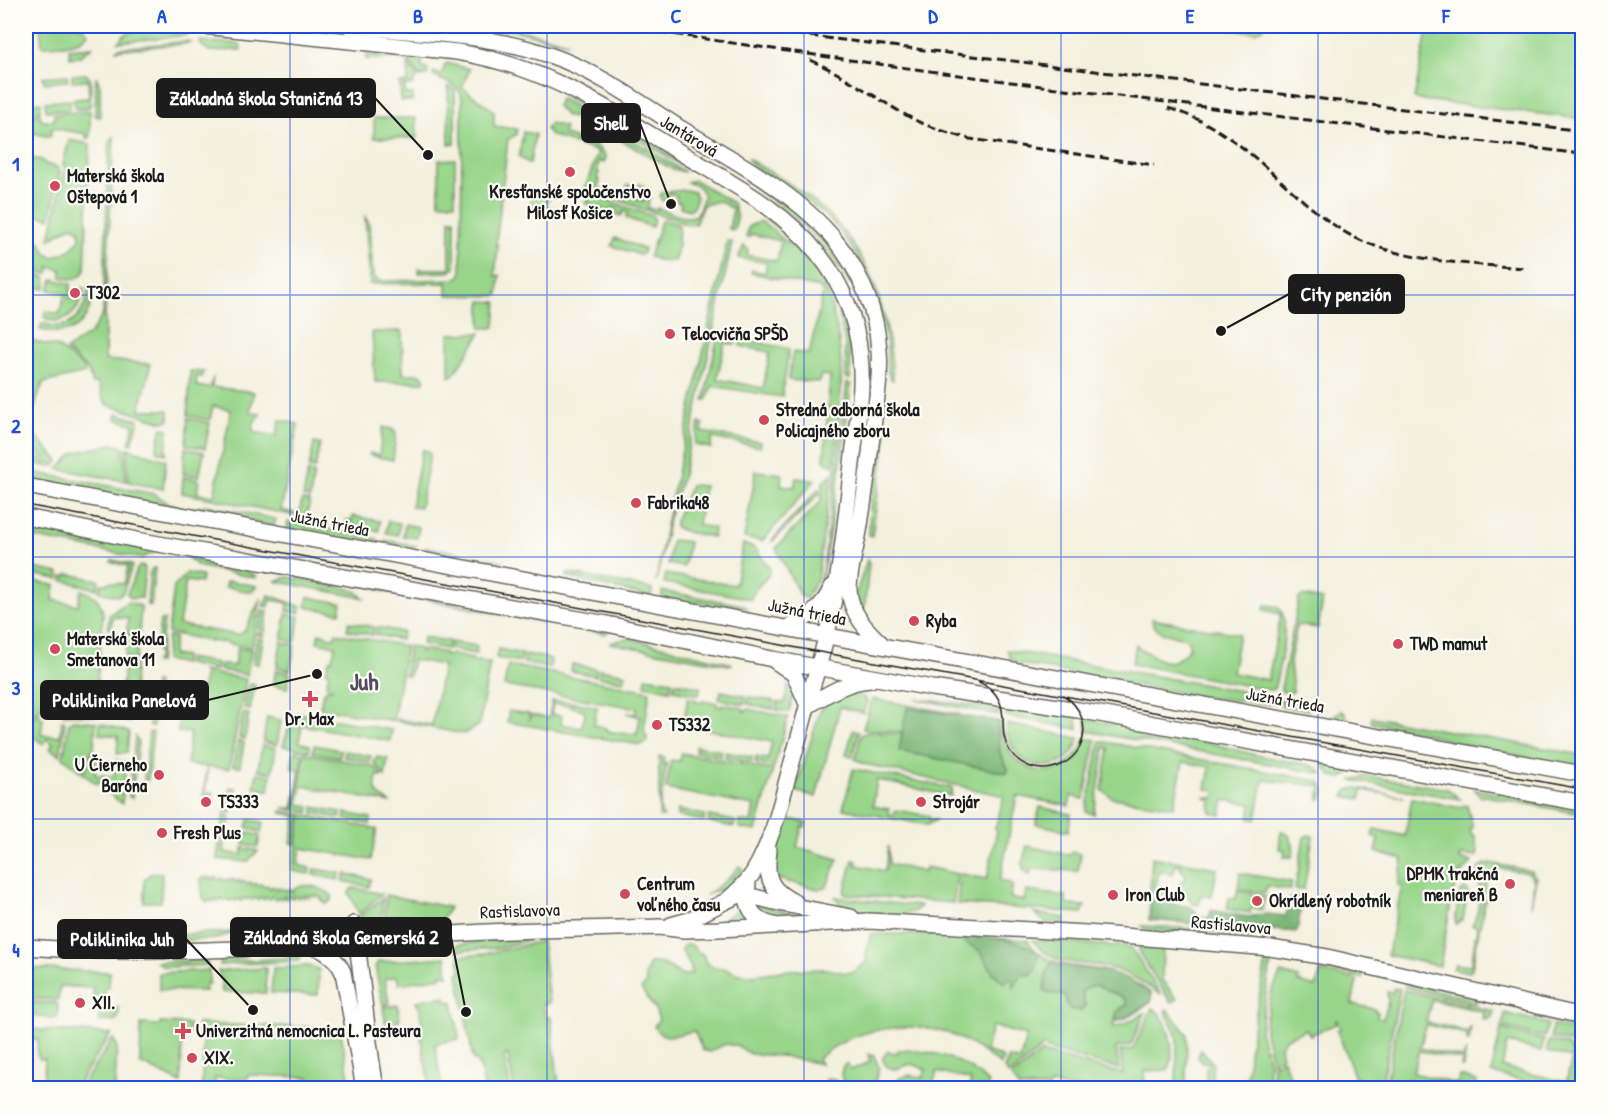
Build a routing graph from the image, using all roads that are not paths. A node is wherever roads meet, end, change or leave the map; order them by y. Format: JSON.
{"nodes":[{"id":1,"x":202,"y":26,"type":"edge"},
{"id":2,"x":349,"y":26,"type":"edge"},
{"id":3,"x":26,"y":486,"type":"edge"},
{"id":4,"x":26,"y":517,"type":"edge"},
{"id":5,"x":838,"y":571,"type":"junction"},
{"id":6,"x":849,"y":589,"type":"junction"},
{"id":7,"x":787,"y":628,"type":"junction"},
{"id":8,"x":826,"y":636,"type":"junction"},
{"id":9,"x":884,"y":646,"type":"junction"},
{"id":10,"x":772,"y":659,"type":"junction"},
{"id":11,"x":818,"y":667,"type":"junction"},
{"id":12,"x":887,"y":679,"type":"junction"},
{"id":13,"x":808,"y":706,"type":"junction"},
{"id":14,"x":1582,"y":774,"type":"edge"},
{"id":15,"x":1582,"y":803,"type":"edge"},
{"id":16,"x":770,"y":836,"type":"junction"},
{"id":17,"x":753,"y":874,"type":"junction"},
{"id":18,"x":747,"y":894,"type":"junction"},
{"id":19,"x":726,"y":901,"type":"junction"},
{"id":20,"x":816,"y":910,"type":"junction"},
{"id":21,"x":868,"y":921,"type":"junction"},
{"id":22,"x":783,"y":926,"type":"junction"},
{"id":23,"x":659,"y":927,"type":"junction"},
{"id":24,"x":383,"y":941,"type":"junction"},
{"id":25,"x":311,"y":945,"type":"junction"},
{"id":26,"x":26,"y":947,"type":"edge"},
{"id":27,"x":354,"y":950,"type":"junction"},
{"id":28,"x":361,"y":975,"type":"junction"},
{"id":29,"x":344,"y":978,"type":"junction"},
{"id":30,"x":1582,"y":1016,"type":"edge"},
{"id":31,"x":364,"y":1089,"type":"edge"},
{"id":32,"x":376,"y":1089,"type":"edge"}],
"edges":[{"from":1,"to":5,"type":"street","name":"Jantárová"},
{"from":2,"to":6,"type":"street","name":"Jantárová"},
{"from":3,"to":7,"type":"street","name":"Južná trieda"},
{"from":4,"to":10,"type":"street"},
{"from":5,"to":7,"type":"street","name":"Jantárová"},
{"from":5,"to":8,"type":"street","name":"Jantárová"},
{"from":6,"to":8,"type":"street"},
{"from":6,"to":9,"type":"street","name":"Jantárová"},
{"from":7,"to":8,"type":"street","name":"Južná trieda"},
{"from":8,"to":9,"type":"street","name":"Južná trieda"},
{"from":8,"to":11,"type":"street","name":"Rastislavova"},
{"from":9,"to":14,"type":"street","name":"Južná trieda"},
{"from":10,"to":11,"type":"street"},
{"from":10,"to":13,"type":"street"},
{"from":11,"to":12,"type":"street"},
{"from":11,"to":13,"type":"street","name":"Rastislavova"},
{"from":12,"to":13,"type":"street"},
{"from":12,"to":15,"type":"street"},
{"from":13,"to":16,"type":"street","name":"Rastislavova"},
{"from":16,"to":17,"type":"street","name":"Rastislavova"},
{"from":16,"to":20,"type":"street","name":"Rastislavova"},
{"from":17,"to":18,"type":"street","name":"Rastislavova"},
{"from":17,"to":19,"type":"street","name":"Rastislavova"},
{"from":18,"to":19,"type":"street","name":"Rastislavova"},
{"from":18,"to":20,"type":"street","name":"Rastislavova"},
{"from":18,"to":22,"type":"street","name":"Rastislavova"},
{"from":19,"to":23,"type":"street","name":"Rastislavova"},
{"from":20,"to":21,"type":"street","name":"Rastislavova"},
{"from":21,"to":22,"type":"street","name":"Rastislavova"},
{"from":21,"to":30,"type":"street","name":"Rastislavova"},
{"from":22,"to":23,"type":"street","name":"Rastislavova"},
{"from":23,"to":24,"type":"street","name":"Rastislavova"},
{"from":24,"to":27,"type":"street","name":"Rastislavova"},
{"from":24,"to":27,"type":"street"},
{"from":24,"to":28,"type":"street"},
{"from":25,"to":26,"type":"street","name":"Rastislavova"},
{"from":25,"to":27,"type":"street","name":"Rastislavova"},
{"from":25,"to":29,"type":"street"},
{"from":27,"to":28,"type":"street"},
{"from":27,"to":29,"type":"street","name":"Rastislavova"},
{"from":28,"to":32,"type":"street"},
{"from":29,"to":31,"type":"street"}]}
